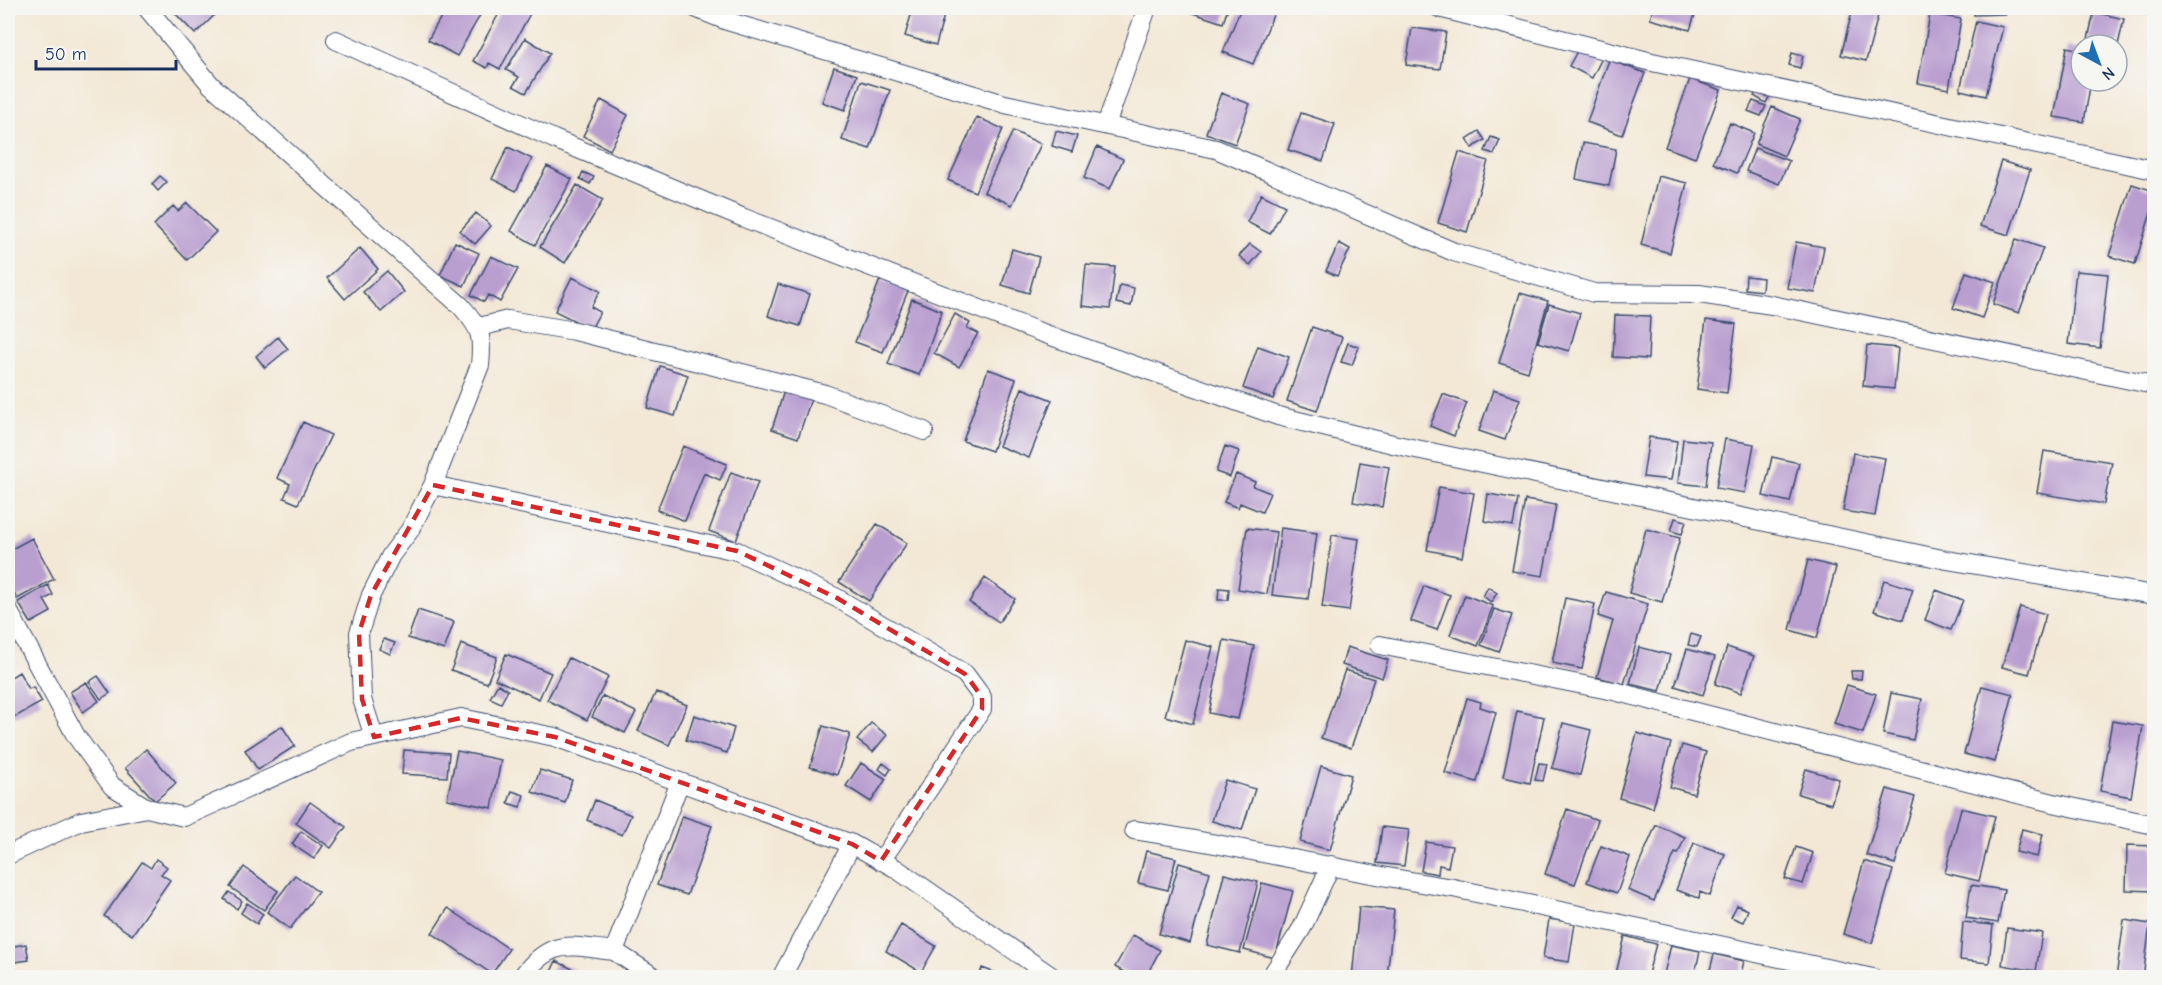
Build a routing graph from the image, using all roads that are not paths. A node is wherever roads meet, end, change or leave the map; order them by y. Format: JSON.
{"nodes":[{"id":1,"x":147,"y":8,"type":"edge"},
{"id":2,"x":695,"y":8,"type":"edge"},
{"id":3,"x":1147,"y":8,"type":"edge"},
{"id":4,"x":1439,"y":8,"type":"edge"},
{"id":5,"x":336,"y":40,"type":"dead end"},
{"id":6,"x":1106,"y":126,"type":"junction"},
{"id":7,"x":2154,"y":170,"type":"edge"},
{"id":8,"x":479,"y":327,"type":"junction"},
{"id":9,"x":2154,"y":385,"type":"edge"},
{"id":10,"x":924,"y":430,"type":"dead end"},
{"id":11,"x":433,"y":484,"type":"junction"},
{"id":12,"x":2154,"y":595,"type":"edge"},
{"id":13,"x":8,"y":610,"type":"edge"},
{"id":14,"x":1380,"y":645,"type":"dead end"},
{"id":15,"x":374,"y":737,"type":"junction"},
{"id":16,"x":680,"y":782,"type":"junction"},
{"id":17,"x":147,"y":808,"type":"junction"},
{"id":18,"x":2154,"y":825,"type":"edge"},
{"id":19,"x":1134,"y":830,"type":"dead end"},
{"id":20,"x":852,"y":844,"type":"junction"},
{"id":21,"x":8,"y":855,"type":"edge"},
{"id":22,"x":881,"y":861,"type":"junction"},
{"id":23,"x":1331,"y":866,"type":"junction"},
{"id":24,"x":614,"y":951,"type":"junction"},
{"id":25,"x":521,"y":978,"type":"edge"},
{"id":26,"x":656,"y":978,"type":"edge"},
{"id":27,"x":781,"y":978,"type":"edge"},
{"id":28,"x":1054,"y":978,"type":"edge"},
{"id":29,"x":1270,"y":978,"type":"edge"},
{"id":30,"x":1873,"y":978,"type":"edge"}],
"edges":[{"from":1,"to":8,"type":"street"},
{"from":2,"to":6,"type":"street"},
{"from":3,"to":6,"type":"street"},
{"from":4,"to":7,"type":"street"},
{"from":5,"to":12,"type":"street"},
{"from":6,"to":9,"type":"street"},
{"from":8,"to":10,"type":"street"},
{"from":8,"to":11,"type":"street"},
{"from":11,"to":15,"type":"street"},
{"from":11,"to":22,"type":"street"},
{"from":13,"to":17,"type":"street"},
{"from":14,"to":18,"type":"street"},
{"from":15,"to":16,"type":"street"},
{"from":15,"to":17,"type":"street"},
{"from":16,"to":20,"type":"street"},
{"from":16,"to":24,"type":"street"},
{"from":17,"to":21,"type":"street"},
{"from":19,"to":23,"type":"street"},
{"from":20,"to":22,"type":"street"},
{"from":20,"to":27,"type":"street"},
{"from":22,"to":28,"type":"street"},
{"from":23,"to":29,"type":"street"},
{"from":23,"to":30,"type":"street"},
{"from":24,"to":25,"type":"street"},
{"from":24,"to":26,"type":"street"}]}
